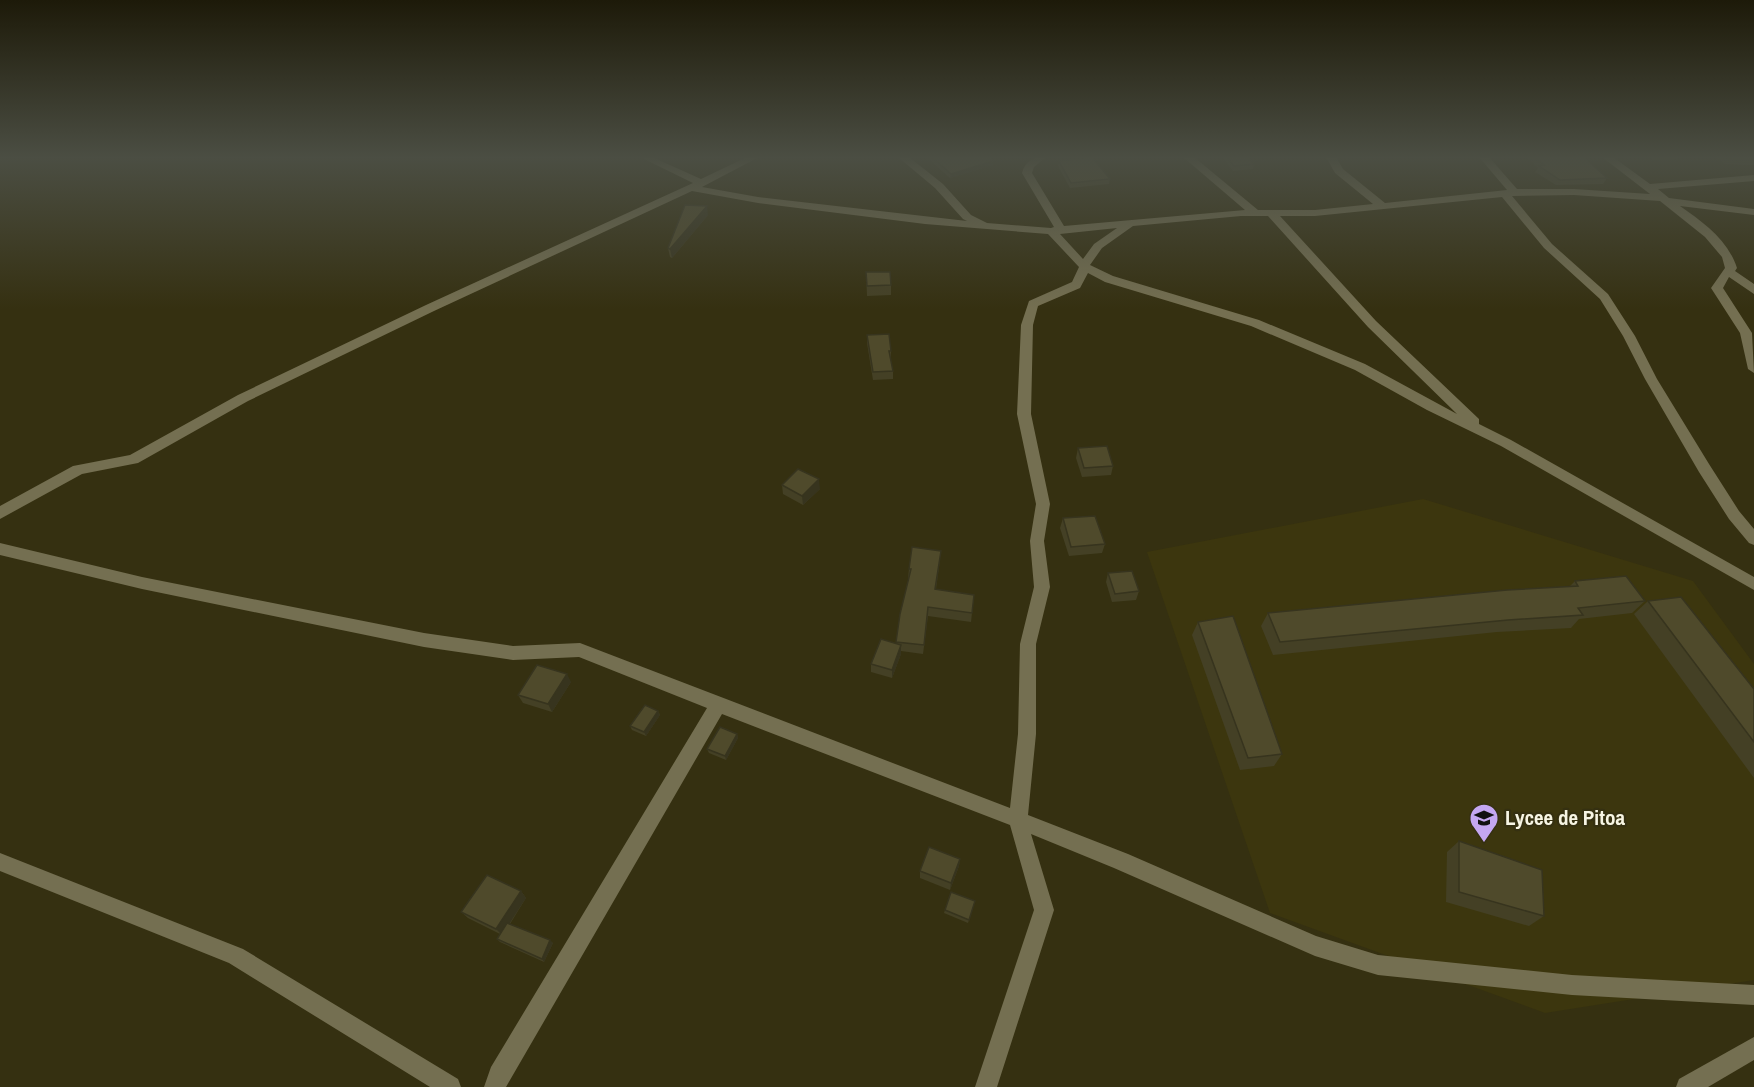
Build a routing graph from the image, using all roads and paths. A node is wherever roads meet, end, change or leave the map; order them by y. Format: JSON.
{"nodes":[{"id":1,"x":649,"y":208,"type":"edge"},
{"id":2,"x":824,"y":208,"type":"edge"},
{"id":3,"x":959,"y":208,"type":"edge"},
{"id":4,"x":1045,"y":208,"type":"edge"},
{"id":5,"x":1248,"y":208,"type":"edge"},
{"id":6,"x":1359,"y":208,"type":"edge"},
{"id":7,"x":1520,"y":208,"type":"edge"},
{"id":8,"x":1674,"y":208,"type":"edge"},
{"id":9,"x":1722,"y":208,"type":"edge"},
{"id":10,"x":1754,"y":212,"type":"edge"},
{"id":11,"x":1254,"y":213,"type":"junction"},
{"id":12,"x":1271,"y":213,"type":"junction"},
{"id":13,"x":1135,"y":222,"type":"junction"},
{"id":14,"x":996,"y":228,"type":"junction"},
{"id":15,"x":1056,"y":230,"type":"junction"},
{"id":16,"x":1084,"y":266,"type":"junction"},
{"id":17,"x":1728,"y":271,"type":"junction"},
{"id":18,"x":1754,"y":290,"type":"edge"},
{"id":19,"x":1754,"y":369,"type":"edge"},
{"id":20,"x":1482,"y":430,"type":"junction"},
{"id":21,"x":0,"y":513,"type":"edge"},
{"id":22,"x":1754,"y":539,"type":"edge"},
{"id":23,"x":0,"y":549,"type":"edge"},
{"id":24,"x":1754,"y":584,"type":"edge"},
{"id":25,"x":718,"y":705,"type":"junction"},
{"id":26,"x":1018,"y":820,"type":"junction"},
{"id":27,"x":0,"y":862,"type":"edge"},
{"id":28,"x":1754,"y":995,"type":"edge"},
{"id":29,"x":1754,"y":1048,"type":"edge"},
{"id":30,"x":450,"y":1087,"type":"edge"},
{"id":31,"x":495,"y":1087,"type":"edge"},
{"id":32,"x":986,"y":1087,"type":"edge"},
{"id":33,"x":1687,"y":1087,"type":"edge"}],
"edges":[{"from":1,"to":21,"type":"street"},
{"from":2,"to":14,"type":"street"},
{"from":3,"to":14,"type":"street"},
{"from":4,"to":15,"type":"street"},
{"from":5,"to":11,"type":"street"},
{"from":6,"to":12,"type":"street"},
{"from":7,"to":22,"type":"street"},
{"from":8,"to":17,"type":"street"},
{"from":9,"to":10,"type":"street"},
{"from":11,"to":12,"type":"street"},
{"from":11,"to":13,"type":"street"},
{"from":12,"to":20,"type":"street"},
{"from":13,"to":15,"type":"street"},
{"from":13,"to":16,"type":"street"},
{"from":14,"to":15,"type":"street"},
{"from":15,"to":16,"type":"street"},
{"from":16,"to":20,"type":"street"},
{"from":16,"to":26,"type":"street"},
{"from":17,"to":18,"type":"street"},
{"from":17,"to":19,"type":"street"},
{"from":20,"to":24,"type":"street"},
{"from":23,"to":25,"type":"street"},
{"from":25,"to":26,"type":"street"},
{"from":25,"to":31,"type":"street"},
{"from":26,"to":28,"type":"street"},
{"from":26,"to":32,"type":"street"},
{"from":27,"to":30,"type":"street"},
{"from":29,"to":33,"type":"street"}]}
